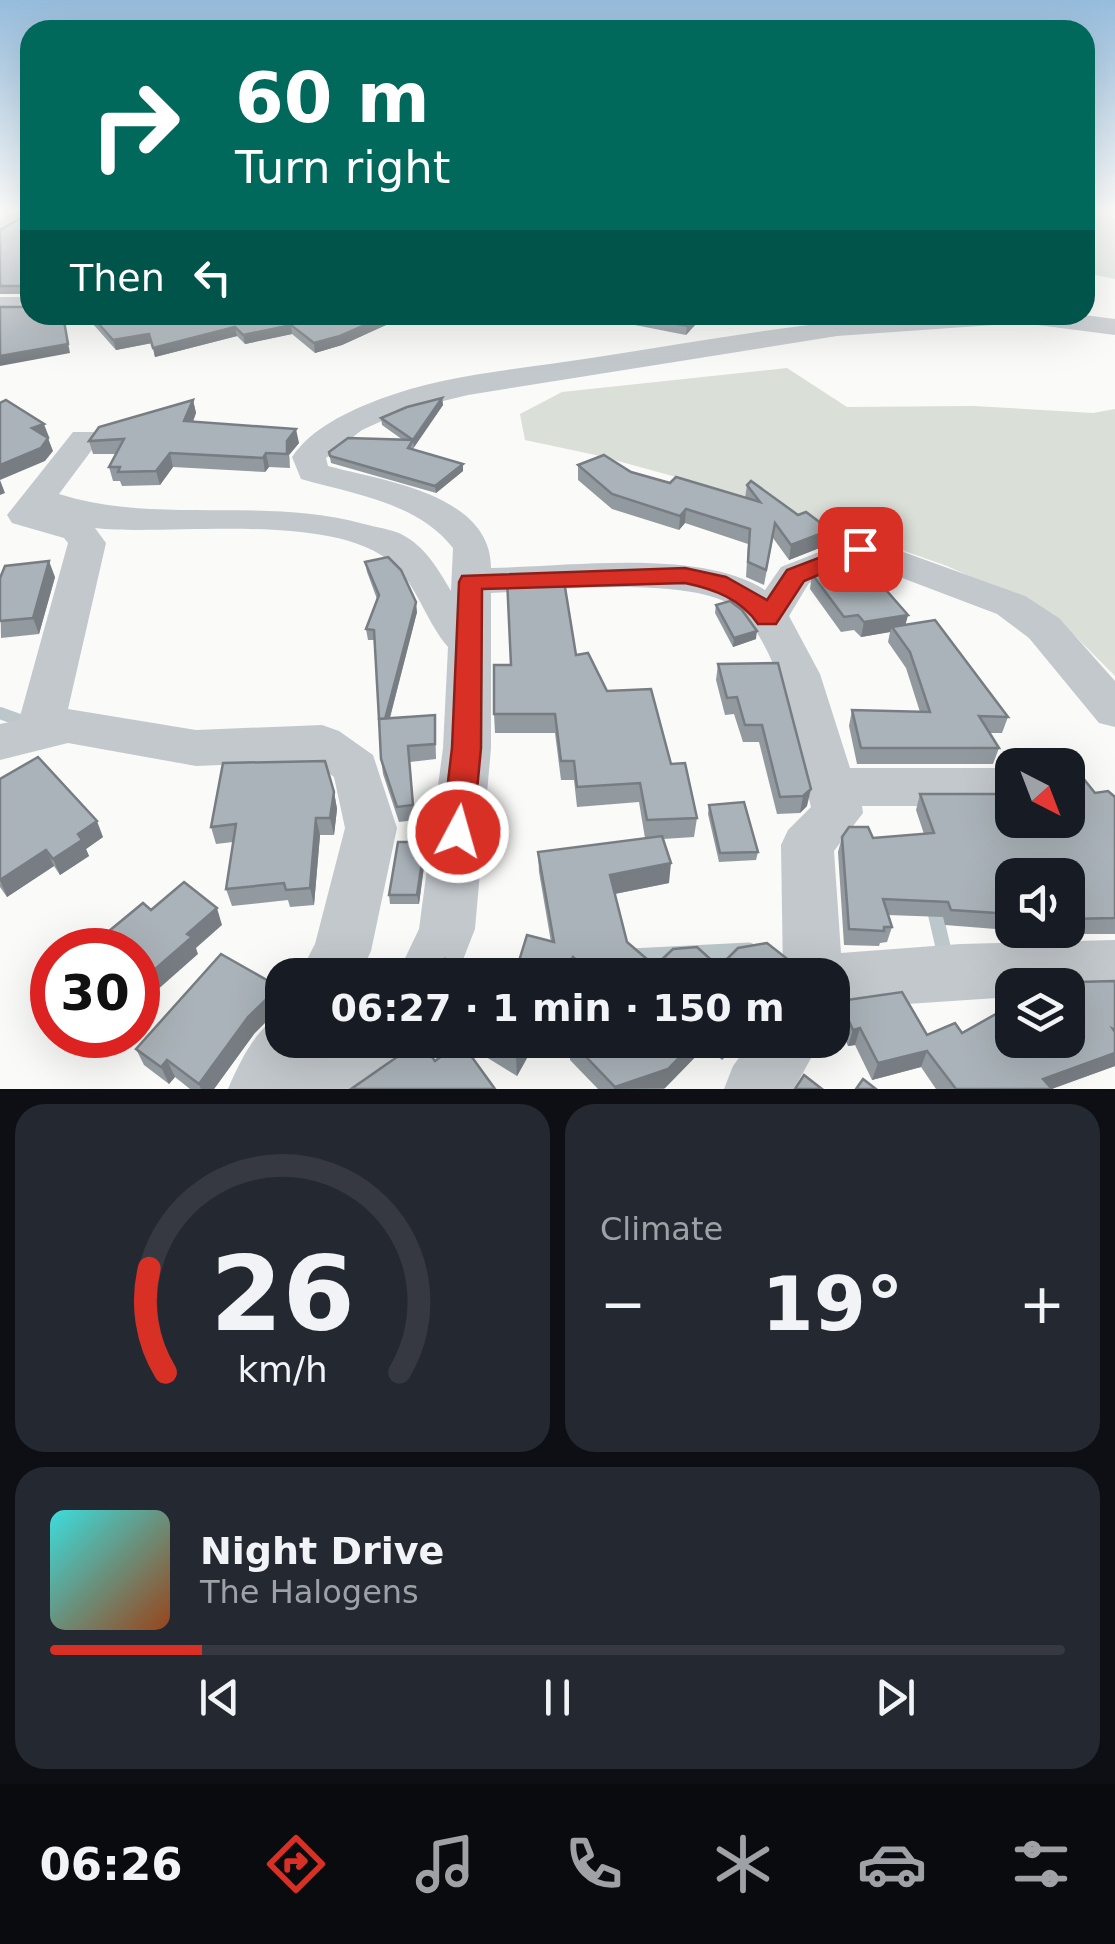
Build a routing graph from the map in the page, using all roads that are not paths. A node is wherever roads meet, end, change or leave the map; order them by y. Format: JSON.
{"nodes":[{"id":1,"x":880,"y":325,"type":"edge"},
{"id":2,"x":84,"y":439,"type":"dead end"},
{"id":3,"x":36,"y":498,"type":"junction"},
{"id":4,"x":470,"y":582,"type":"junction"},
{"id":5,"x":767,"y":618,"type":"junction"},
{"id":6,"x":469,"y":644,"type":"junction"},
{"id":7,"x":1115,"y":711,"type":"edge"},
{"id":8,"x":20,"y":736,"type":"edge"},
{"id":9,"x":830,"y":787,"type":"junction"},
{"id":10,"x":995,"y":788,"type":"edge"},
{"id":11,"x":339,"y":958,"type":"edge"},
{"id":12,"x":434,"y":958,"type":"edge"},
{"id":13,"x":812,"y":958,"type":"edge"},
{"id":14,"x":1115,"y":967,"type":"edge"},
{"id":15,"x":850,"y":980,"type":"edge"},
{"id":16,"x":283,"y":1058,"type":"edge"},
{"id":17,"x":345,"y":1058,"type":"edge"},
{"id":18,"x":778,"y":1058,"type":"edge"},
{"id":19,"x":260,"y":1089,"type":"edge"},
{"id":20,"x":304,"y":1089,"type":"edge"},
{"id":21,"x":756,"y":1089,"type":"edge"}],
"edges":[{"from":1,"to":4,"type":"street"},
{"from":2,"to":3,"type":"street"},
{"from":3,"to":6,"type":"street"},
{"from":3,"to":8,"type":"street"},
{"from":4,"to":5,"type":"street"},
{"from":4,"to":6,"type":"street"},
{"from":5,"to":7,"type":"street"},
{"from":5,"to":9,"type":"street"},
{"from":6,"to":12,"type":"street"},
{"from":8,"to":11,"type":"street"},
{"from":9,"to":10,"type":"street"},
{"from":9,"to":13,"type":"street"},
{"from":14,"to":15,"type":"street"},
{"from":16,"to":19,"type":"street"},
{"from":17,"to":20,"type":"street"},
{"from":18,"to":21,"type":"street"}]}
